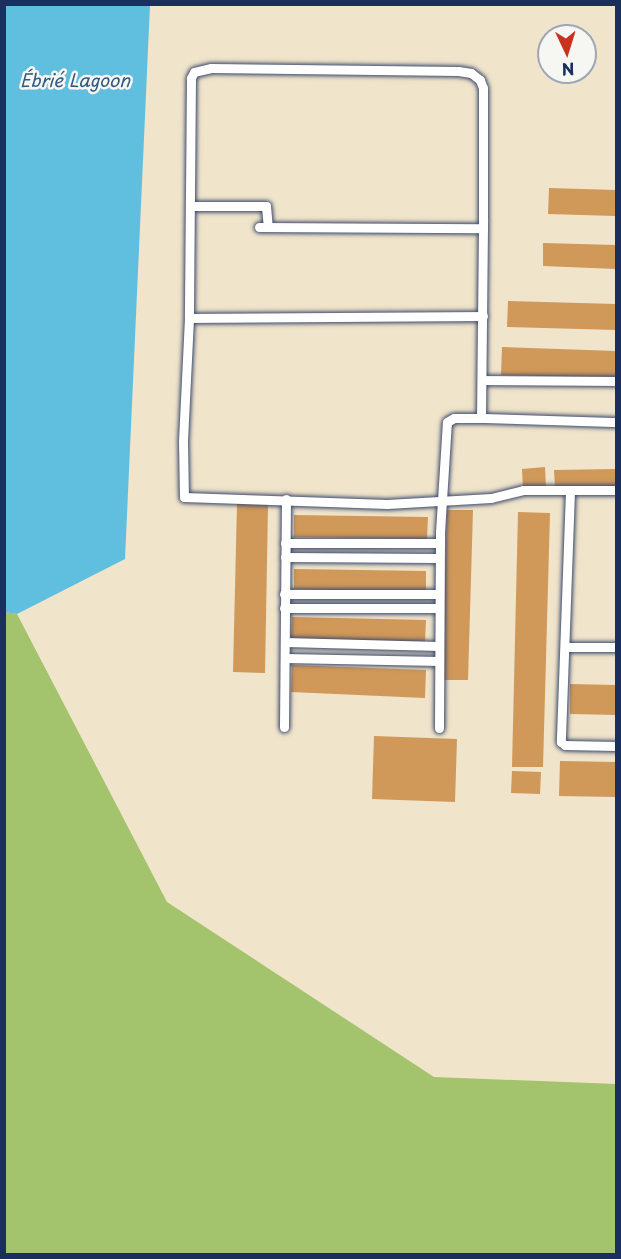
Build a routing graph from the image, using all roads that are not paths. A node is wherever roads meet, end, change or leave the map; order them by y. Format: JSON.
{"nodes":[{"id":1,"x":190,"y":206,"type":"junction"},
{"id":2,"x":483,"y":228,"type":"junction"},
{"id":3,"x":483,"y":316,"type":"junction"},
{"id":4,"x":189,"y":318,"type":"junction"},
{"id":5,"x":482,"y":380,"type":"junction"},
{"id":6,"x":616,"y":381,"type":"edge"},
{"id":7,"x":481,"y":418,"type":"junction"},
{"id":8,"x":616,"y":422,"type":"edge"},
{"id":9,"x":616,"y":490,"type":"edge"},
{"id":10,"x":570,"y":491,"type":"junction"},
{"id":11,"x":286,"y":499,"type":"junction"},
{"id":12,"x":442,"y":502,"type":"junction"},
{"id":13,"x":285,"y":543,"type":"junction"},
{"id":14,"x":440,"y":543,"type":"junction"},
{"id":15,"x":285,"y":557,"type":"junction"},
{"id":16,"x":439,"y":558,"type":"junction"},
{"id":17,"x":285,"y":594,"type":"junction"},
{"id":18,"x":440,"y":594,"type":"junction"},
{"id":19,"x":284,"y":608,"type":"junction"},
{"id":20,"x":439,"y":608,"type":"junction"},
{"id":21,"x":285,"y":642,"type":"junction"},
{"id":22,"x":439,"y":646,"type":"junction"},
{"id":23,"x":565,"y":647,"type":"junction"},
{"id":24,"x":616,"y":647,"type":"edge"},
{"id":25,"x":285,"y":658,"type":"junction"},
{"id":26,"x":439,"y":661,"type":"junction"},
{"id":27,"x":284,"y":727,"type":"dead end"},
{"id":28,"x":439,"y":728,"type":"dead end"},
{"id":29,"x":616,"y":746,"type":"edge"}],
"edges":[{"from":1,"to":2,"type":"lane"},
{"from":1,"to":2,"type":"lane"},
{"from":1,"to":4,"type":"lane"},
{"from":2,"to":3,"type":"lane"},
{"from":3,"to":4,"type":"lane"},
{"from":3,"to":5,"type":"lane"},
{"from":4,"to":11,"type":"lane"},
{"from":5,"to":6,"type":"lane"},
{"from":5,"to":7,"type":"lane"},
{"from":7,"to":8,"type":"lane"},
{"from":7,"to":12,"type":"lane"},
{"from":9,"to":10,"type":"lane"},
{"from":10,"to":12,"type":"lane"},
{"from":10,"to":23,"type":"lane"},
{"from":11,"to":12,"type":"lane"},
{"from":11,"to":13,"type":"lane"},
{"from":12,"to":14,"type":"lane"},
{"from":13,"to":14,"type":"lane"},
{"from":13,"to":15,"type":"lane"},
{"from":14,"to":16,"type":"lane"},
{"from":15,"to":16,"type":"lane"},
{"from":15,"to":17,"type":"lane"},
{"from":16,"to":18,"type":"lane"},
{"from":17,"to":18,"type":"lane"},
{"from":17,"to":19,"type":"lane"},
{"from":18,"to":20,"type":"lane"},
{"from":19,"to":20,"type":"lane"},
{"from":19,"to":21,"type":"lane"},
{"from":20,"to":22,"type":"lane"},
{"from":21,"to":22,"type":"lane"},
{"from":21,"to":25,"type":"lane"},
{"from":22,"to":26,"type":"lane"},
{"from":23,"to":24,"type":"lane"},
{"from":23,"to":29,"type":"lane"},
{"from":25,"to":26,"type":"lane"},
{"from":25,"to":27,"type":"lane"},
{"from":26,"to":28,"type":"lane"}]}
